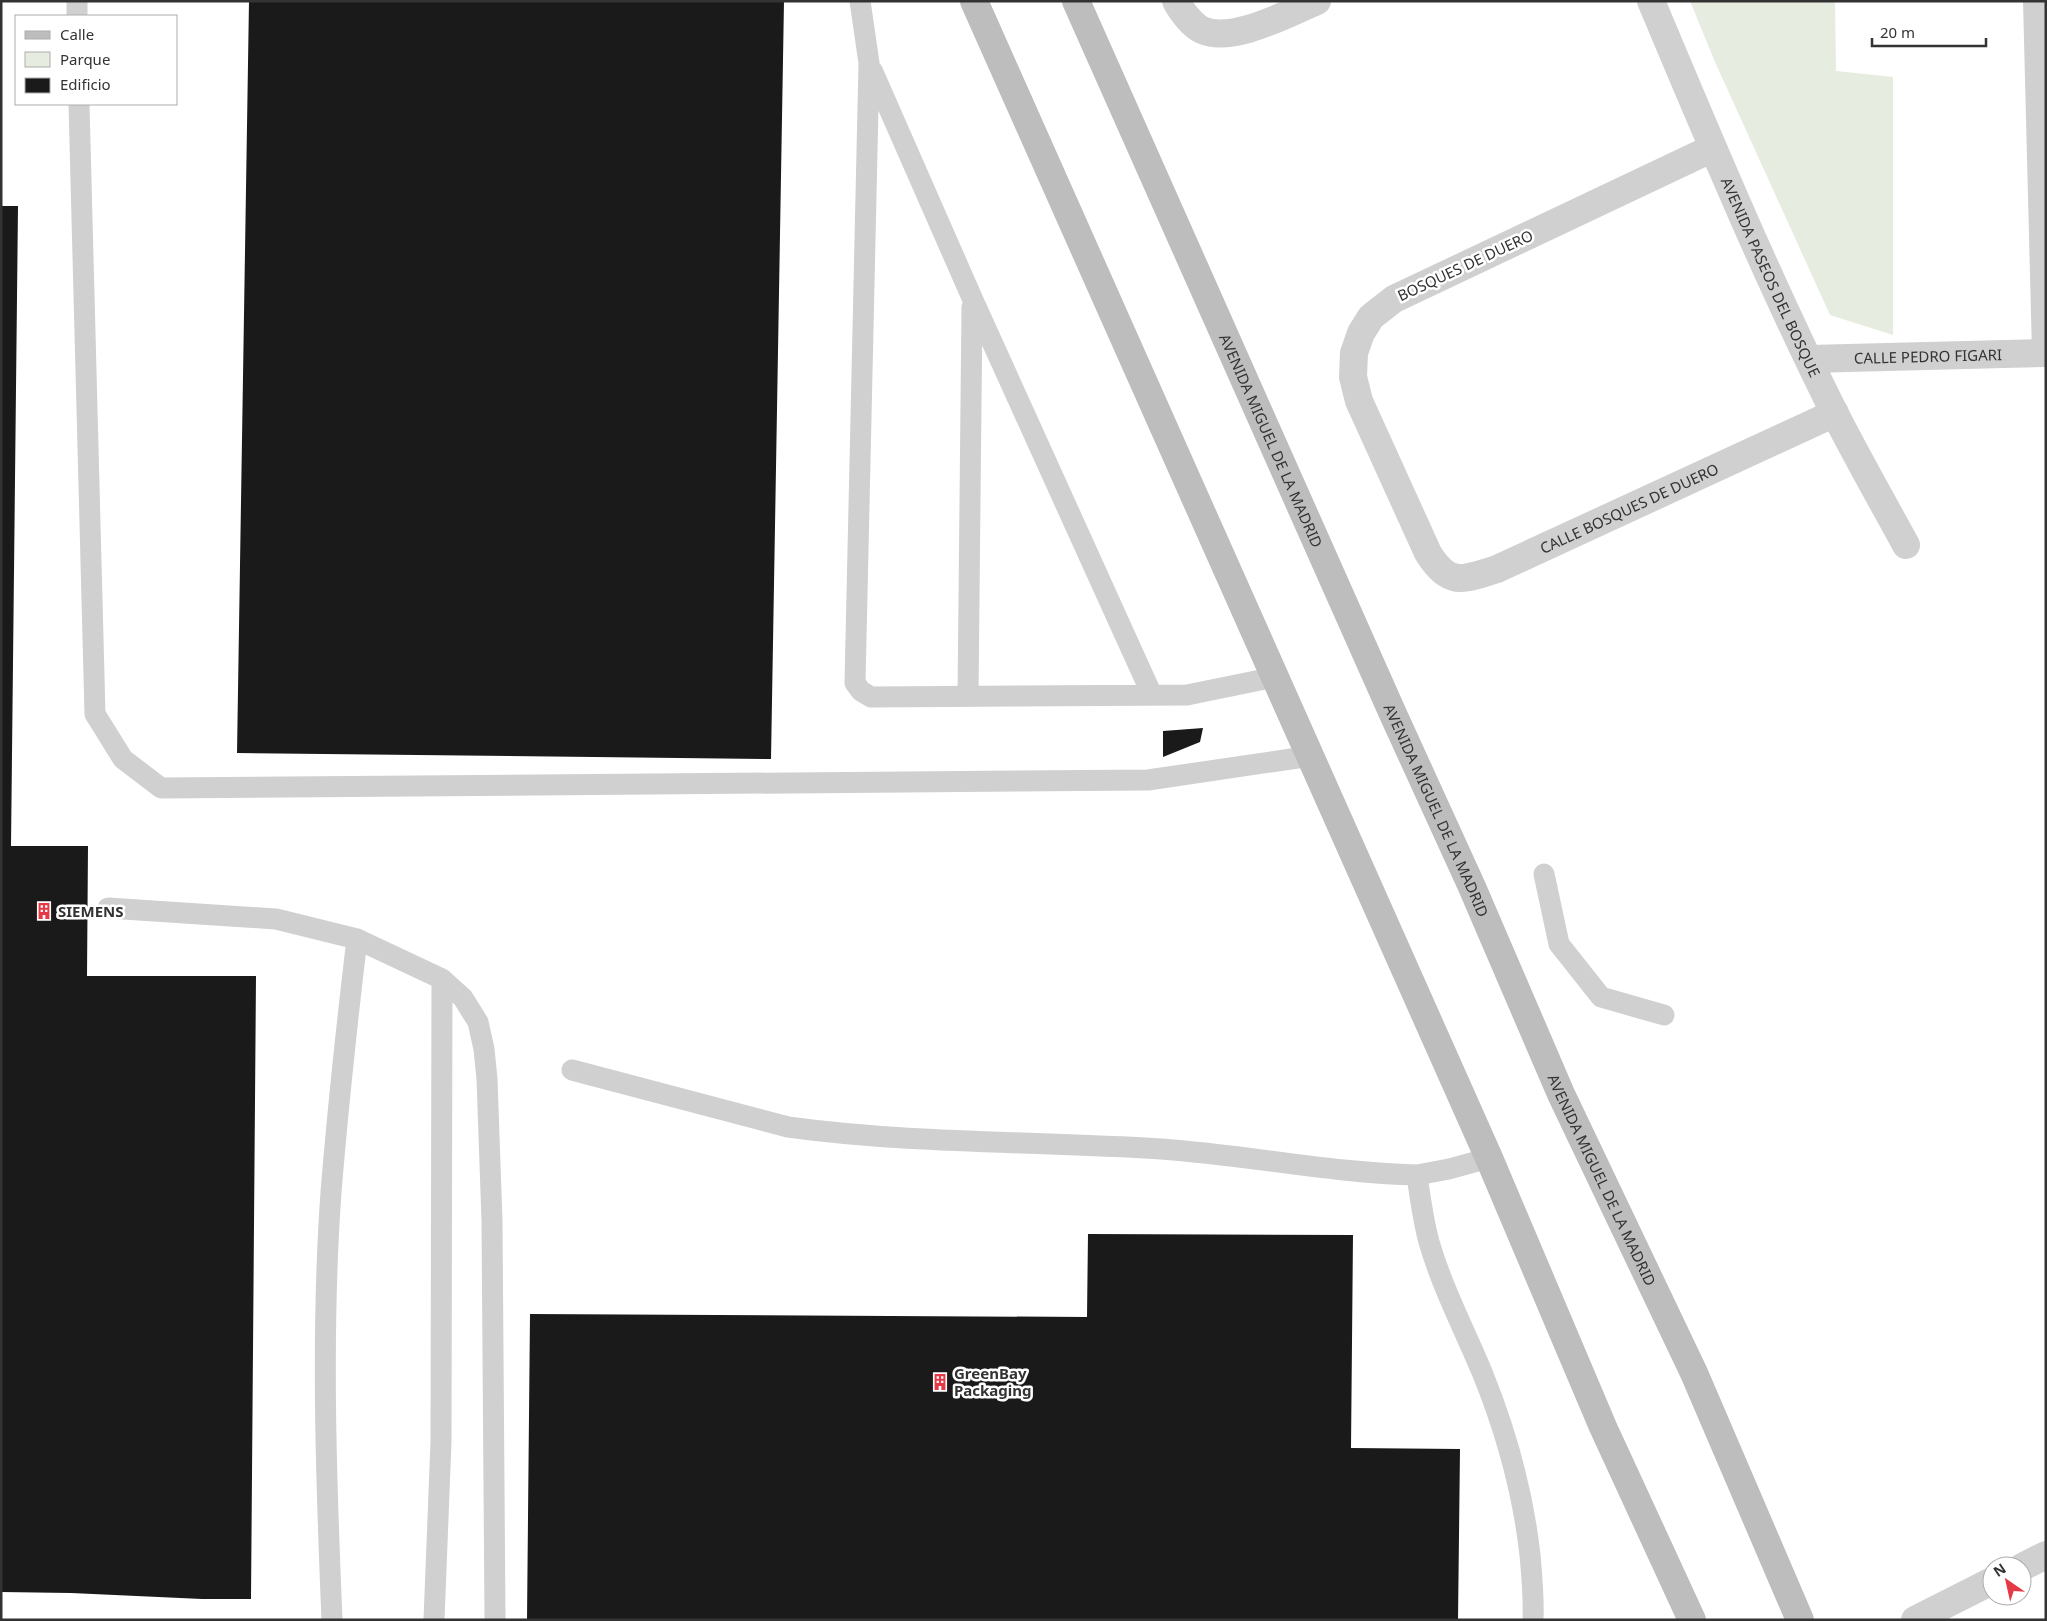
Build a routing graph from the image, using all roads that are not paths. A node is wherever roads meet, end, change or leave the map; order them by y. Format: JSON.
{"nodes":[{"id":1,"x":77,"y":1,"type":"edge"},
{"id":2,"x":860,"y":1,"type":"edge"},
{"id":3,"x":974,"y":1,"type":"edge"},
{"id":4,"x":1076,"y":1,"type":"edge"},
{"id":5,"x":1176,"y":1,"type":"edge"},
{"id":6,"x":1317,"y":1,"type":"edge"},
{"id":7,"x":1651,"y":1,"type":"edge"},
{"id":8,"x":2037,"y":1,"type":"edge"},
{"id":9,"x":77,"y":15,"type":"edge"},
{"id":10,"x":869,"y":63,"type":"junction"},
{"id":11,"x":80,"y":105,"type":"edge"},
{"id":12,"x":1713,"y":148,"type":"junction"},
{"id":13,"x":973,"y":300,"type":"junction"},
{"id":14,"x":2046,"y":353,"type":"edge"},
{"id":15,"x":1809,"y":359,"type":"junction"},
{"id":16,"x":1835,"y":413,"type":"junction"},
{"id":17,"x":1906,"y":545,"type":"dead end"},
{"id":18,"x":1428,"y":553,"type":"joint"},
{"id":19,"x":1275,"y":677,"type":"junction"},
{"id":20,"x":1152,"y":695,"type":"junction"},
{"id":21,"x":968,"y":696,"type":"junction"},
{"id":22,"x":1310,"y":756,"type":"junction"},
{"id":23,"x":1544,"y":874,"type":"dead end"},
{"id":24,"x":108,"y":908,"type":"dead end"},
{"id":25,"x":357,"y":939,"type":"junction"},
{"id":26,"x":442,"y":979,"type":"junction"},
{"id":27,"x":1664,"y":1015,"type":"dead end"},
{"id":28,"x":572,"y":1070,"type":"dead end"},
{"id":29,"x":1489,"y":1158,"type":"junction"},
{"id":30,"x":1417,"y":1175,"type":"junction"},
{"id":31,"x":2046,"y":1555,"type":"edge"},
{"id":32,"x":2032,"y":1562,"type":"edge"},
{"id":33,"x":1982,"y":1586,"type":"edge"},
{"id":34,"x":332,"y":1620,"type":"edge"},
{"id":35,"x":434,"y":1620,"type":"edge"},
{"id":36,"x":495,"y":1620,"type":"edge"},
{"id":37,"x":1533,"y":1620,"type":"edge"},
{"id":38,"x":1692,"y":1620,"type":"edge"},
{"id":39,"x":1800,"y":1620,"type":"edge"},
{"id":40,"x":1914,"y":1620,"type":"edge"}],
"edges":[{"from":1,"to":9,"type":"lane"},
{"from":2,"to":10,"type":"lane"},
{"from":3,"to":19,"type":"main road"},
{"from":4,"to":39,"type":"main road","name":"AVENIDA MIGUEL DE LA MADRID"},
{"from":5,"to":6,"type":"street"},
{"from":7,"to":12,"type":"street","name":"AVENIDA PASEOS DEL BOSQUE"},
{"from":8,"to":14,"type":"street"},
{"from":10,"to":13,"type":"lane"},
{"from":10,"to":21,"type":"lane"},
{"from":11,"to":22,"type":"lane"},
{"from":12,"to":15,"type":"street","name":"AVENIDA PASEOS DEL BOSQUE"},
{"from":12,"to":18,"type":"street","name":"BOSQUES DE DUERO"},
{"from":13,"to":20,"type":"lane"},
{"from":13,"to":21,"type":"lane"},
{"from":14,"to":15,"type":"street","name":"CALLE PEDRO FIGARI"},
{"from":15,"to":16,"type":"street","name":"AVENIDA PASEOS DEL BOSQUE"},
{"from":16,"to":17,"type":"street","name":"AVENIDA PASEOS DEL BOSQUE"},
{"from":16,"to":18,"type":"street","name":"CALLE BOSQUES DE DUERO"},
{"from":19,"to":20,"type":"lane"},
{"from":19,"to":22,"type":"main road"},
{"from":20,"to":21,"type":"lane"},
{"from":22,"to":29,"type":"main road"},
{"from":23,"to":27,"type":"lane"},
{"from":24,"to":25,"type":"lane"},
{"from":25,"to":26,"type":"lane"},
{"from":25,"to":34,"type":"lane"},
{"from":26,"to":35,"type":"lane"},
{"from":26,"to":36,"type":"lane"},
{"from":28,"to":30,"type":"lane"},
{"from":29,"to":30,"type":"lane"},
{"from":29,"to":38,"type":"main road"},
{"from":30,"to":37,"type":"lane"},
{"from":31,"to":32,"type":"street"},
{"from":33,"to":40,"type":"street"}]}
